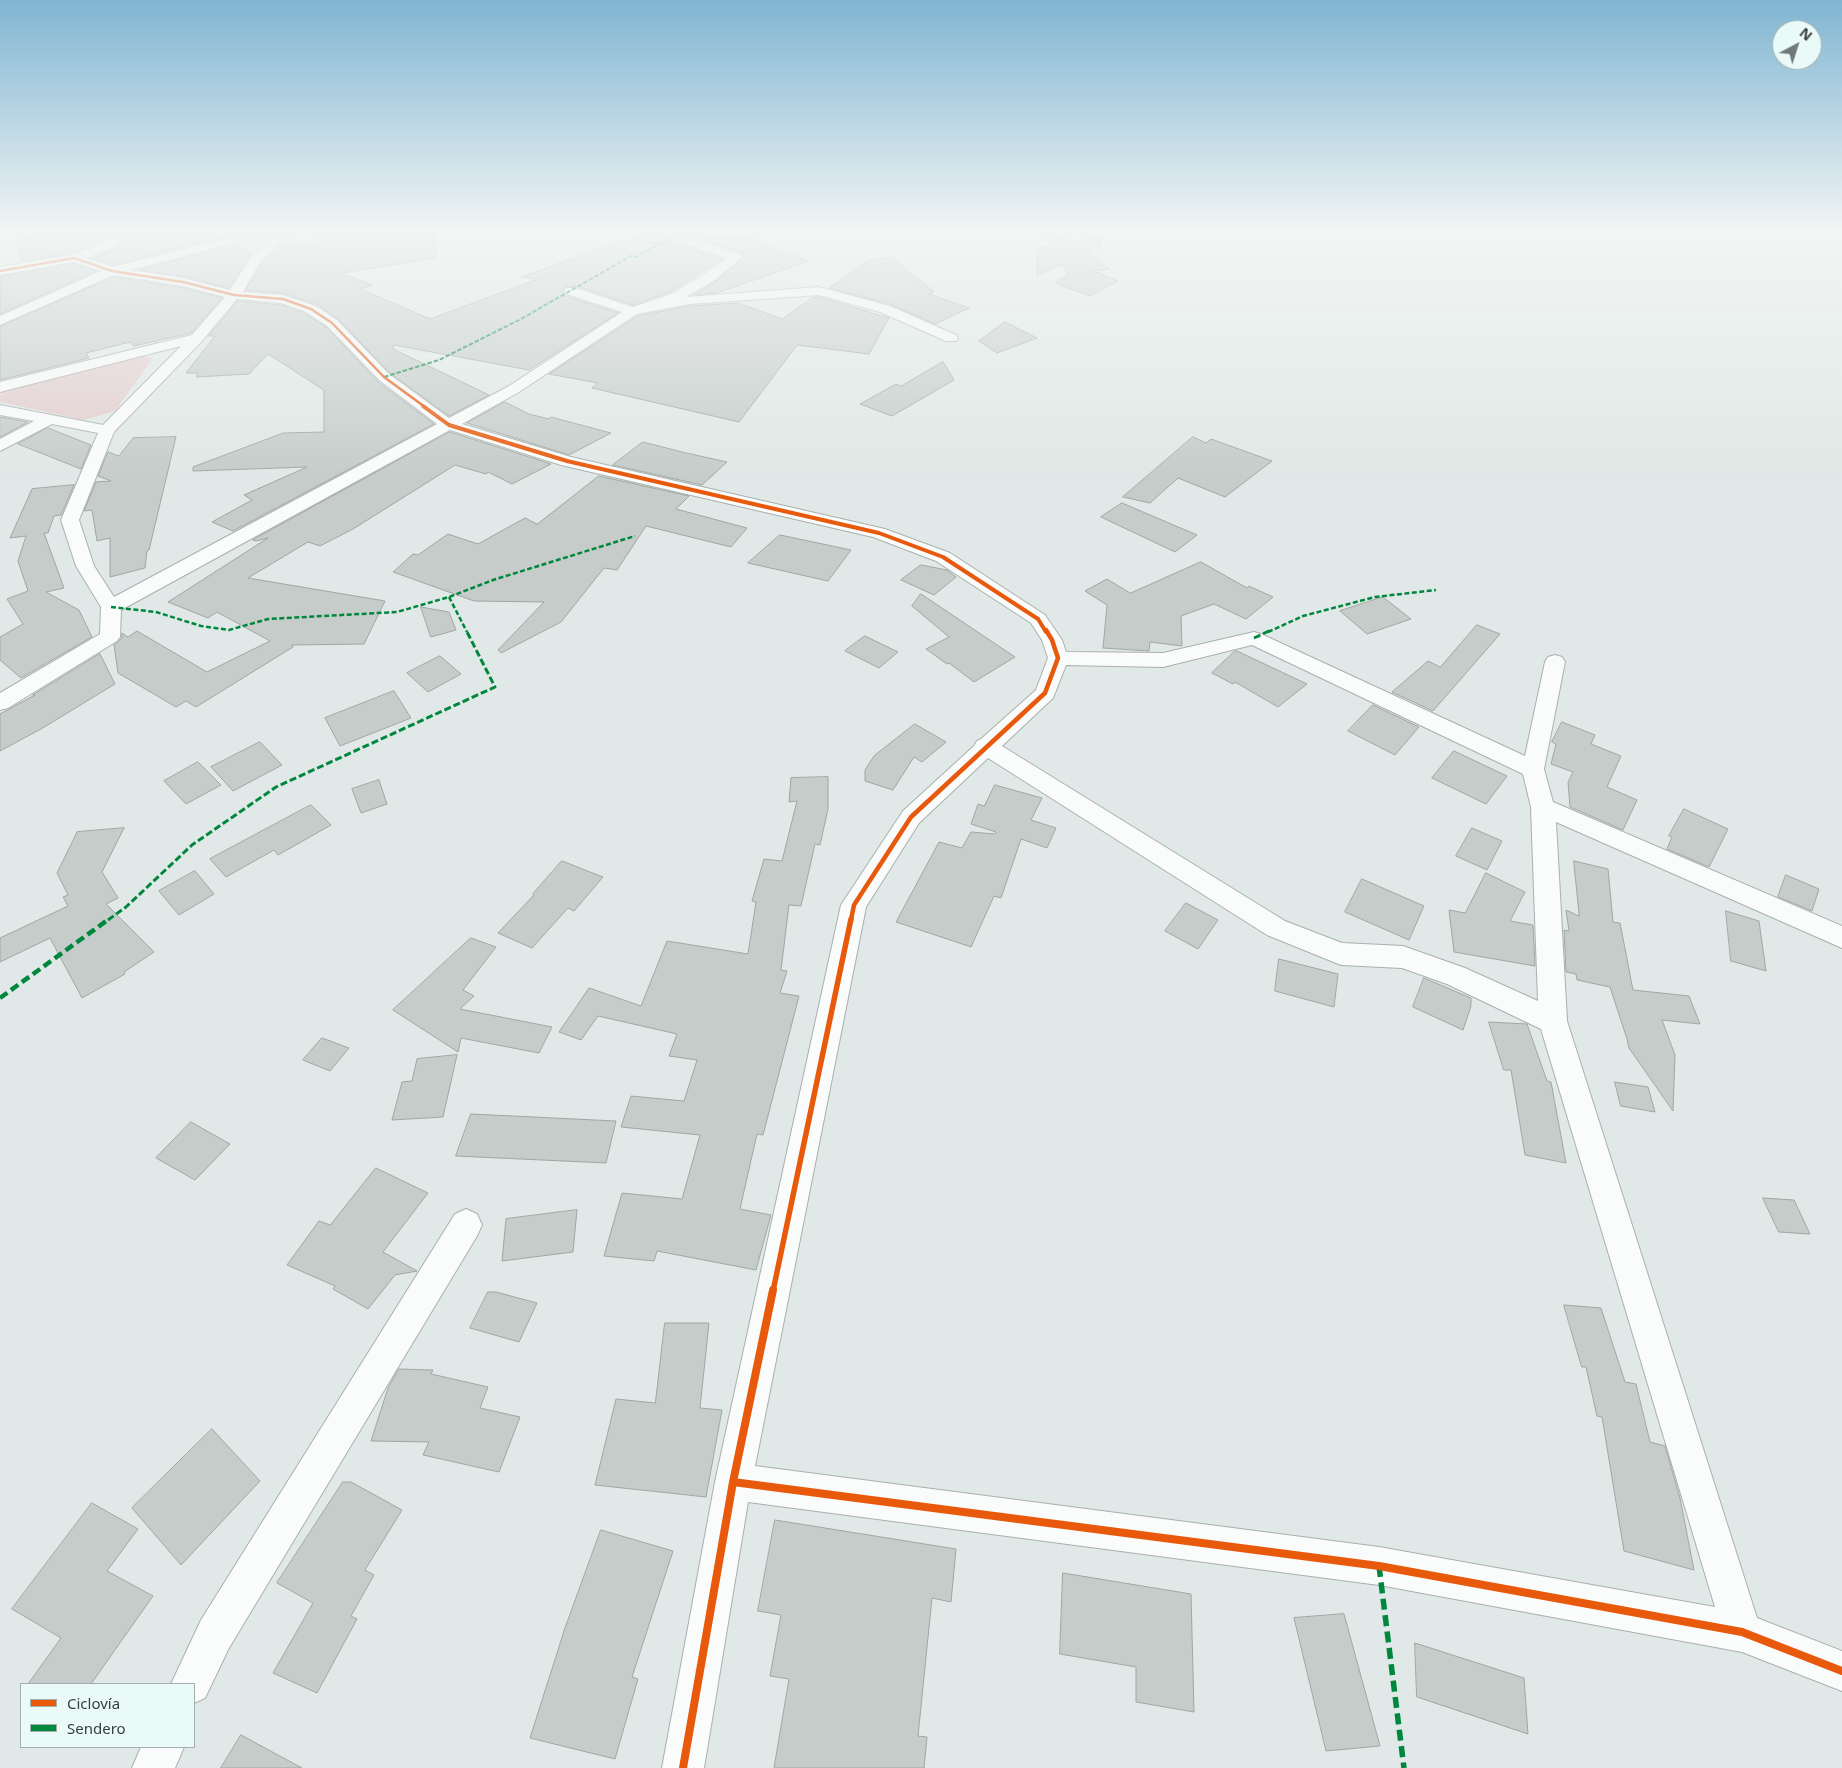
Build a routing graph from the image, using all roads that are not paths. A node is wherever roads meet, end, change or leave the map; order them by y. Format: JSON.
{"nodes":[{"id":1,"x":15,"y":315,"type":"edge"},
{"id":2,"x":217,"y":315,"type":"edge"},
{"id":3,"x":319,"y":315,"type":"edge"},
{"id":4,"x":628,"y":315,"type":"edge"},
{"id":5,"x":896,"y":315,"type":"edge"},
{"id":6,"x":0,"y":321,"type":"edge"},
{"id":7,"x":197,"y":338,"type":"junction"},
{"id":8,"x":951,"y":338,"type":"dead end"},
{"id":9,"x":0,"y":387,"type":"edge"},
{"id":10,"x":0,"y":410,"type":"edge"},
{"id":11,"x":48,"y":420,"type":"junction"},
{"id":12,"x":449,"y":425,"type":"junction"},
{"id":13,"x":107,"y":430,"type":"junction"},
{"id":14,"x":0,"y":446,"type":"edge"},
{"id":15,"x":111,"y":607,"type":"junction"},
{"id":16,"x":1058,"y":658,"type":"junction"},
{"id":17,"x":1556,"y":662,"type":"dead end"},
{"id":18,"x":0,"y":703,"type":"edge"},
{"id":19,"x":986,"y":746,"type":"junction"},
{"id":20,"x":1533,"y":768,"type":"junction"},
{"id":21,"x":1543,"y":807,"type":"junction"},
{"id":22,"x":1842,"y":936,"type":"edge"},
{"id":23,"x":1553,"y":1021,"type":"junction"},
{"id":24,"x":466,"y":1225,"type":"dead end"},
{"id":25,"x":733,"y":1482,"type":"junction"},
{"id":26,"x":1742,"y":1632,"type":"junction"},
{"id":27,"x":1842,"y":1671,"type":"edge"},
{"id":28,"x":191,"y":1683,"type":"edge"},
{"id":29,"x":163,"y":1748,"type":"edge"},
{"id":30,"x":153,"y":1768,"type":"edge"},
{"id":31,"x":683,"y":1768,"type":"edge"}],
"edges":[{"from":1,"to":6,"type":"street"},
{"from":2,"to":7,"type":"street"},
{"from":3,"to":12,"type":"street"},
{"from":4,"to":12,"type":"street"},
{"from":5,"to":8,"type":"street"},
{"from":7,"to":9,"type":"street"},
{"from":7,"to":13,"type":"street"},
{"from":10,"to":11,"type":"street"},
{"from":11,"to":13,"type":"street"},
{"from":11,"to":14,"type":"street"},
{"from":12,"to":15,"type":"street"},
{"from":12,"to":16,"type":"street"},
{"from":13,"to":15,"type":"street"},
{"from":15,"to":18,"type":"street"},
{"from":16,"to":19,"type":"street"},
{"from":16,"to":20,"type":"street"},
{"from":17,"to":20,"type":"street"},
{"from":19,"to":23,"type":"street"},
{"from":19,"to":25,"type":"street"},
{"from":20,"to":21,"type":"street"},
{"from":21,"to":22,"type":"street"},
{"from":21,"to":23,"type":"street"},
{"from":23,"to":26,"type":"street"},
{"from":24,"to":28,"type":"street"},
{"from":25,"to":26,"type":"street"},
{"from":25,"to":31,"type":"street"},
{"from":26,"to":27,"type":"street"},
{"from":29,"to":30,"type":"street"}]}
